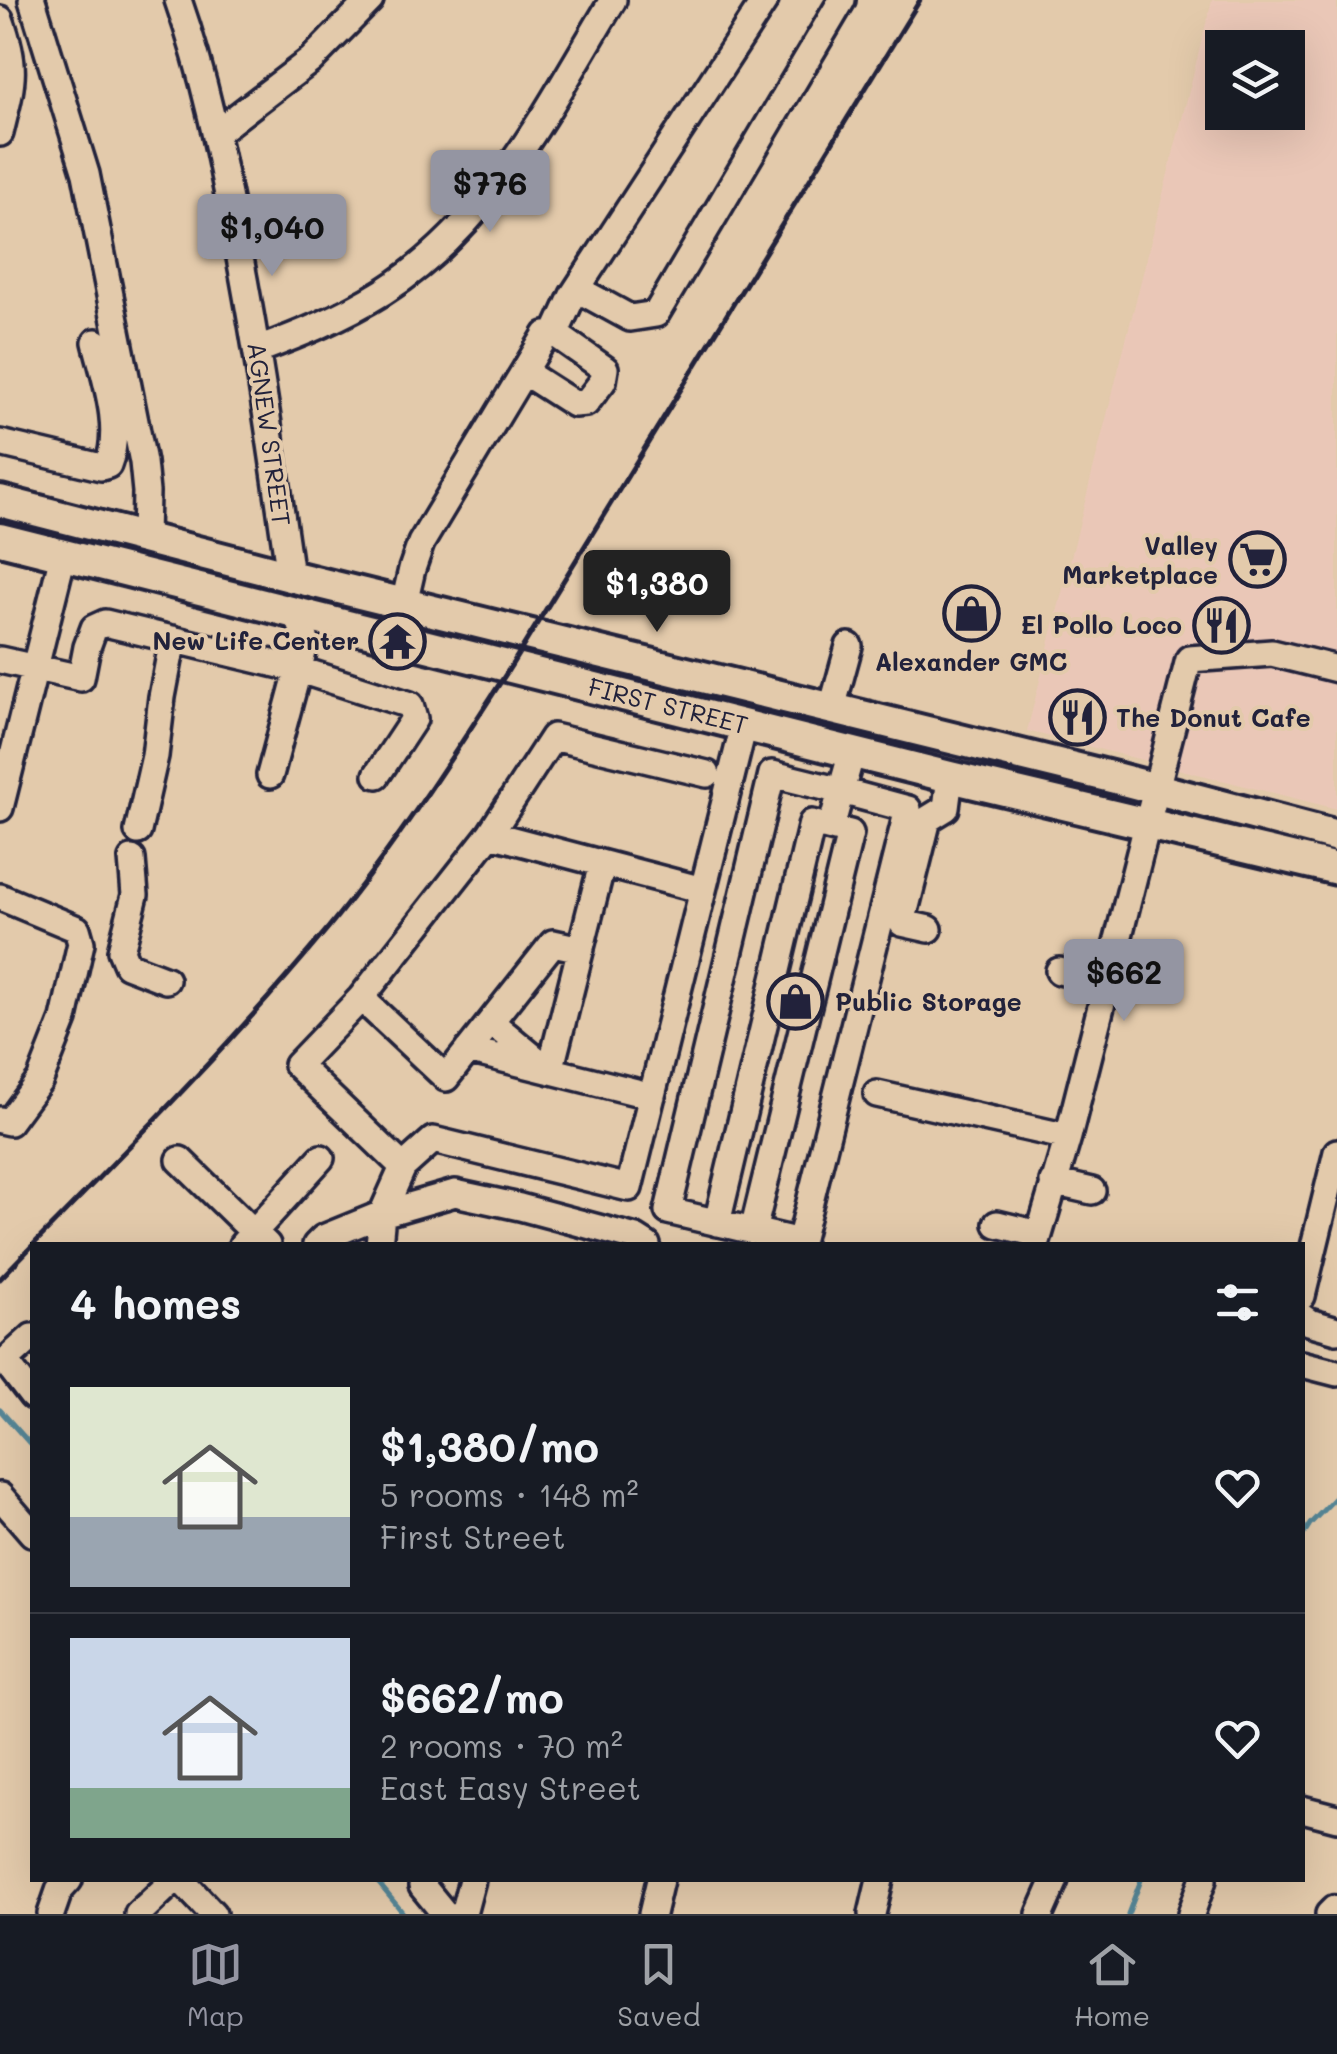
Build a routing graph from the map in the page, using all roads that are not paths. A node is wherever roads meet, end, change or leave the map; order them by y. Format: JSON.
{"nodes":[{"id":1,"x":32,"y":0,"type":"edge"},
{"id":2,"x":178,"y":0,"type":"edge"},
{"id":3,"x":370,"y":0,"type":"edge"},
{"id":4,"x":613,"y":0,"type":"edge"},
{"id":5,"x":764,"y":0,"type":"edge"},
{"id":6,"x":842,"y":0,"type":"edge"},
{"id":7,"x":0,"y":19,"type":"edge"},
{"id":8,"x":217,"y":132,"type":"junction"},
{"id":9,"x":0,"y":133,"type":"edge"},
{"id":10,"x":577,"y":288,"type":"junction"},
{"id":11,"x":555,"y":334,"type":"junction"},
{"id":12,"x":96,"y":342,"type":"dead end"},
{"id":13,"x":258,"y":350,"type":"junction"},
{"id":14,"x":524,"y":372,"type":"junction"},
{"id":15,"x":0,"y":443,"type":"edge"},
{"id":16,"x":0,"y":501,"type":"edge"},
{"id":17,"x":72,"y":521,"type":"junction"},
{"id":18,"x":0,"y":540,"type":"edge"},
{"id":19,"x":145,"y":540,"type":"junction"},
{"id":20,"x":63,"y":554,"type":"junction"},
{"id":21,"x":290,"y":576,"type":"junction"},
{"id":22,"x":404,"y":604,"type":"junction"},
{"id":23,"x":297,"y":613,"type":"junction"},
{"id":24,"x":173,"y":639,"type":"junction"},
{"id":25,"x":849,"y":646,"type":"dead end"},
{"id":26,"x":0,"y":660,"type":"edge"},
{"id":27,"x":34,"y":668,"type":"junction"},
{"id":28,"x":296,"y":669,"type":"junction"},
{"id":29,"x":1337,"y":669,"type":"edge"},
{"id":30,"x":832,"y":708,"type":"junction"},
{"id":31,"x":744,"y":724,"type":"junction"},
{"id":32,"x":852,"y":752,"type":"junction"},
{"id":33,"x":5,"y":768,"type":"edge"},
{"id":34,"x":707,"y":774,"type":"dead end"},
{"id":35,"x":270,"y":775,"type":"dead end"},
{"id":36,"x":377,"y":775,"type":"dead end"},
{"id":37,"x":950,"y":777,"type":"junction"},
{"id":38,"x":1155,"y":788,"type":"junction"},
{"id":39,"x":841,"y":791,"type":"junction"},
{"id":40,"x":0,"y":808,"type":"edge"},
{"id":41,"x":1146,"y":824,"type":"junction"},
{"id":42,"x":832,"y":828,"type":"junction"},
{"id":43,"x":138,"y":831,"type":"dead end"},
{"id":44,"x":490,"y":834,"type":"junction"},
{"id":45,"x":1337,"y":836,"type":"edge"},
{"id":46,"x":132,"y":859,"type":"dead end"},
{"id":47,"x":602,"y":864,"type":"junction"},
{"id":48,"x":1337,"y":870,"type":"edge"},
{"id":49,"x":702,"y":890,"type":"junction"},
{"id":50,"x":0,"y":897,"type":"edge"},
{"id":51,"x":928,"y":929,"type":"dead end"},
{"id":52,"x":581,"y":949,"type":"junction"},
{"id":53,"x":1059,"y":970,"type":"dead end"},
{"id":54,"x":166,"y":980,"type":"dead end"},
{"id":55,"x":1106,"y":981,"type":"junction"},
{"id":56,"x":361,"y":998,"type":"junction"},
{"id":57,"x":491,"y":1022,"type":"junction"},
{"id":58,"x":468,"y":1050,"type":"junction"},
{"id":59,"x":550,"y":1070,"type":"junction"},
{"id":60,"x":877,"y":1094,"type":"dead end"},
{"id":61,"x":652,"y":1096,"type":"junction"},
{"id":62,"x":0,"y":1120,"type":"edge"},
{"id":63,"x":1068,"y":1137,"type":"junction"},
{"id":64,"x":1337,"y":1152,"type":"edge"},
{"id":65,"x":321,"y":1158,"type":"dead end"},
{"id":66,"x":180,"y":1160,"type":"dead end"},
{"id":67,"x":403,"y":1167,"type":"junction"},
{"id":68,"x":1052,"y":1182,"type":"junction"},
{"id":69,"x":1092,"y":1190,"type":"dead end"},
{"id":70,"x":382,"y":1214,"type":"junction"},
{"id":71,"x":548,"y":1215,"type":"junction"},
{"id":72,"x":718,"y":1222,"type":"junction"},
{"id":73,"x":997,"y":1224,"type":"dead end"},
{"id":74,"x":753,"y":1231,"type":"junction"},
{"id":75,"x":1037,"y":1240,"type":"edge"},
{"id":76,"x":255,"y":1241,"type":"edge"},
{"id":77,"x":323,"y":1242,"type":"edge"},
{"id":78,"x":379,"y":1242,"type":"edge"},
{"id":79,"x":569,"y":1242,"type":"edge"},
{"id":80,"x":642,"y":1242,"type":"edge"},
{"id":81,"x":1305,"y":1284,"type":"edge"},
{"id":82,"x":1305,"y":1320,"type":"edge"},
{"id":83,"x":1337,"y":1330,"type":"edge"},
{"id":84,"x":30,"y":1339,"type":"edge"},
{"id":85,"x":1305,"y":1365,"type":"edge"},
{"id":86,"x":1337,"y":1373,"type":"edge"},
{"id":87,"x":30,"y":1393,"type":"edge"},
{"id":88,"x":0,"y":1496,"type":"edge"},
{"id":89,"x":30,"y":1531,"type":"edge"},
{"id":90,"x":1305,"y":1811,"type":"edge"},
{"id":91,"x":1337,"y":1818,"type":"edge"},
{"id":92,"x":66,"y":1882,"type":"edge"},
{"id":93,"x":176,"y":1882,"type":"edge"},
{"id":94,"x":180,"y":1882,"type":"edge"},
{"id":95,"x":423,"y":1882,"type":"edge"},
{"id":96,"x":471,"y":1882,"type":"edge"},
{"id":97,"x":660,"y":1882,"type":"edge"},
{"id":98,"x":880,"y":1882,"type":"edge"},
{"id":99,"x":1054,"y":1882,"type":"edge"},
{"id":100,"x":1203,"y":1882,"type":"edge"},
{"id":101,"x":1337,"y":1910,"type":"edge"},
{"id":102,"x":51,"y":1914,"type":"edge"},
{"id":103,"x":138,"y":1914,"type":"edge"},
{"id":104,"x":213,"y":1914,"type":"edge"},
{"id":105,"x":445,"y":1914,"type":"edge"},
{"id":106,"x":463,"y":1914,"type":"edge"},
{"id":107,"x":652,"y":1914,"type":"edge"},
{"id":108,"x":872,"y":1914,"type":"edge"},
{"id":109,"x":1040,"y":1914,"type":"edge"},
{"id":110,"x":1190,"y":1914,"type":"edge"},
{"id":111,"x":1328,"y":1914,"type":"edge"}],
"edges":[{"from":1,"to":19,"type":"street"},
{"from":2,"to":8,"type":"street","name":"AGNEW STREET"},
{"from":3,"to":8,"type":"street"},
{"from":4,"to":13,"type":"street"},
{"from":5,"to":10,"type":"street"},
{"from":6,"to":10,"type":"street"},
{"from":7,"to":9,"type":"street"},
{"from":8,"to":13,"type":"street","name":"AGNEW STREET"},
{"from":10,"to":11,"type":"street"},
{"from":11,"to":14,"type":"street"},
{"from":11,"to":14,"type":"street"},
{"from":12,"to":15,"type":"street"},
{"from":13,"to":21,"type":"street","name":"AGNEW STREET"},
{"from":14,"to":22,"type":"street"},
{"from":16,"to":17,"type":"main road"},
{"from":17,"to":19,"type":"main road","name":"FIRST STREET"},
{"from":17,"to":20,"type":"main road"},
{"from":18,"to":20,"type":"main road","name":"FIRST STREET"},
{"from":19,"to":21,"type":"main road","name":"FIRST STREET"},
{"from":20,"to":23,"type":"main road","name":"FIRST STREET"},
{"from":20,"to":27,"type":"street"},
{"from":21,"to":22,"type":"main road","name":"FIRST STREET"},
{"from":21,"to":23,"type":"main road"},
{"from":22,"to":30,"type":"main road","name":"FIRST STREET"},
{"from":23,"to":28,"type":"street"},
{"from":23,"to":31,"type":"main road","name":"FIRST STREET"},
{"from":24,"to":27,"type":"street"},
{"from":24,"to":28,"type":"street"},
{"from":24,"to":43,"type":"street"},
{"from":25,"to":30,"type":"street"},
{"from":26,"to":27,"type":"street"},
{"from":27,"to":33,"type":"street"},
{"from":28,"to":35,"type":"street"},
{"from":28,"to":36,"type":"street"},
{"from":29,"to":38,"type":"street"},
{"from":30,"to":38,"type":"main road","name":"FIRST STREET"},
{"from":31,"to":32,"type":"main road","name":"FIRST STREET"},
{"from":31,"to":49,"type":"street"},
{"from":32,"to":37,"type":"main road","name":"FIRST STREET"},
{"from":32,"to":39,"type":"street"},
{"from":33,"to":40,"type":"street"},
{"from":34,"to":44,"type":"street"},
{"from":37,"to":41,"type":"main road","name":"FIRST STREET"},
{"from":37,"to":51,"type":"street"},
{"from":38,"to":41,"type":"street"},
{"from":38,"to":45,"type":"main road","name":"FIRST STREET"},
{"from":39,"to":42,"type":"street"},
{"from":39,"to":72,"type":"street"},
{"from":39,"to":74,"type":"street"},
{"from":41,"to":48,"type":"main road","name":"FIRST STREET"},
{"from":41,"to":55,"type":"street"},
{"from":42,"to":72,"type":"street"},
{"from":42,"to":74,"type":"street"},
{"from":44,"to":47,"type":"street"},
{"from":44,"to":56,"type":"street"},
{"from":46,"to":54,"type":"street"},
{"from":47,"to":49,"type":"street"},
{"from":47,"to":52,"type":"street"},
{"from":49,"to":61,"type":"street"},
{"from":50,"to":62,"type":"street"},
{"from":52,"to":57,"type":"street"},
{"from":52,"to":59,"type":"street"},
{"from":53,"to":55,"type":"street"},
{"from":55,"to":63,"type":"street"},
{"from":56,"to":58,"type":"street"},
{"from":56,"to":67,"type":"street"},
{"from":57,"to":58,"type":"street"},
{"from":57,"to":59,"type":"street"},
{"from":58,"to":59,"type":"street"},
{"from":59,"to":61,"type":"street"},
{"from":60,"to":63,"type":"street"},
{"from":61,"to":67,"type":"street"},
{"from":63,"to":68,"type":"street"},
{"from":64,"to":81,"type":"street"},
{"from":65,"to":76,"type":"street"},
{"from":66,"to":76,"type":"street"},
{"from":67,"to":70,"type":"street"},
{"from":68,"to":69,"type":"street"},
{"from":68,"to":75,"type":"street"},
{"from":70,"to":71,"type":"street"},
{"from":70,"to":77,"type":"street"},
{"from":70,"to":78,"type":"street"},
{"from":71,"to":79,"type":"street"},
{"from":71,"to":80,"type":"street"},
{"from":72,"to":74,"type":"street"},
{"from":73,"to":75,"type":"street"},
{"from":82,"to":83,"type":"street"},
{"from":84,"to":87,"type":"street"},
{"from":85,"to":86,"type":"street"},
{"from":88,"to":89,"type":"street"},
{"from":90,"to":91,"type":"street"},
{"from":92,"to":102,"type":"street"},
{"from":93,"to":103,"type":"street"},
{"from":94,"to":104,"type":"street"},
{"from":95,"to":105,"type":"street"},
{"from":96,"to":106,"type":"street"},
{"from":97,"to":107,"type":"street"},
{"from":98,"to":108,"type":"street"},
{"from":99,"to":109,"type":"street"},
{"from":100,"to":110,"type":"street"},
{"from":101,"to":111,"type":"street"}]}
